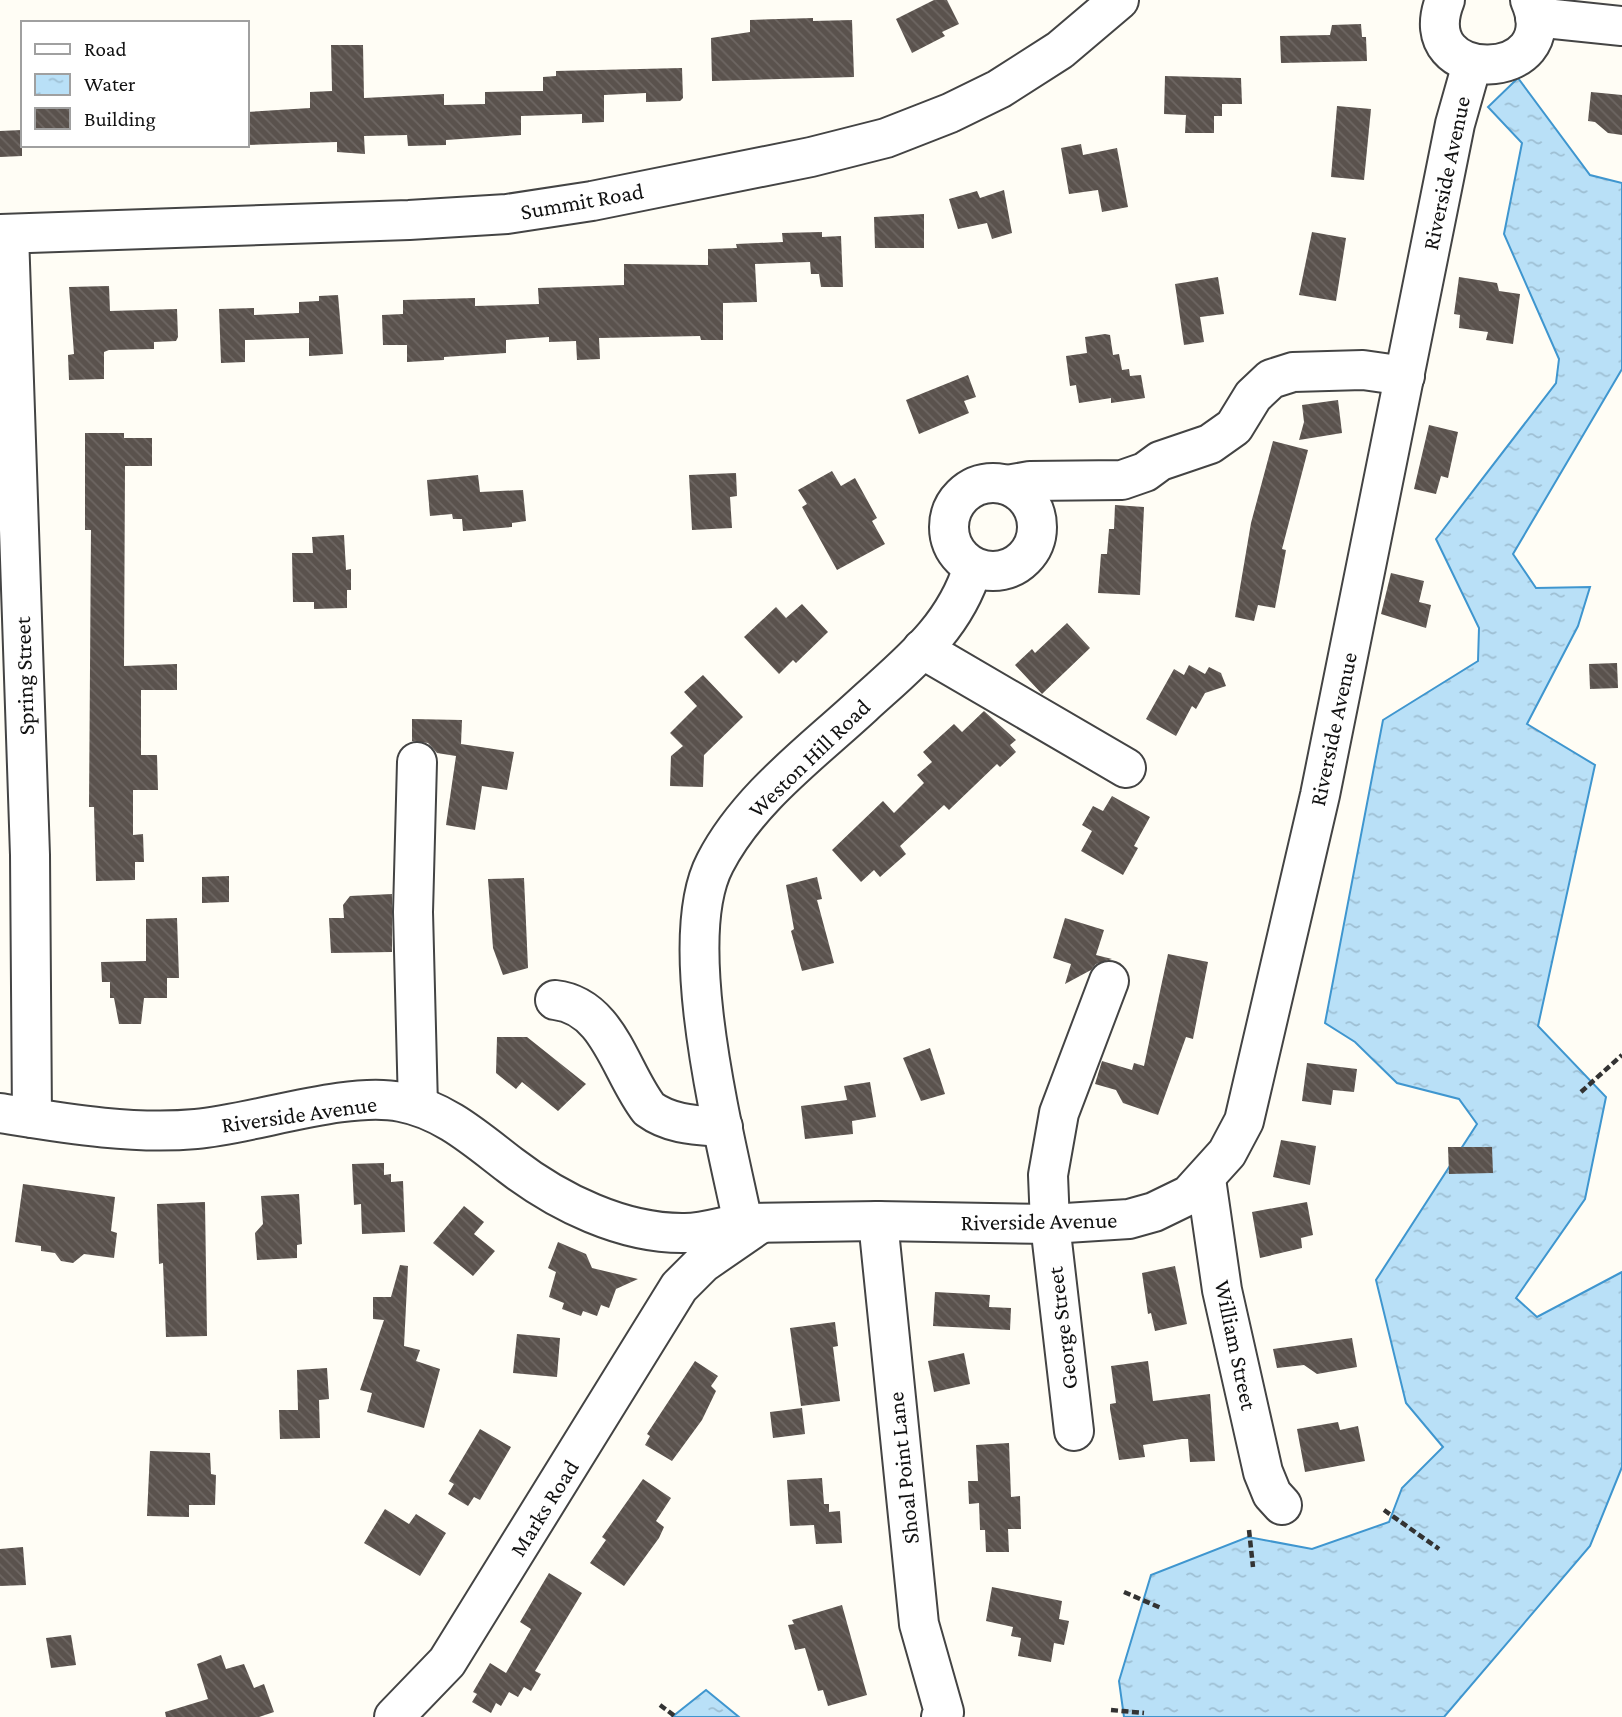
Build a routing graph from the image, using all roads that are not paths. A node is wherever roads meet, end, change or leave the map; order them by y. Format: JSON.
{"nodes":[{"id":1,"x":1119,"y":0,"type":"edge"},
{"id":2,"x":1445,"y":0,"type":"edge"},
{"id":3,"x":1533,"y":8,"type":"edge"},
{"id":4,"x":1622,"y":26,"type":"edge"},
{"id":5,"x":1472,"y":64,"type":"junction"},
{"id":6,"x":5,"y":234,"type":"edge"},
{"id":7,"x":1405,"y":376,"type":"junction"},
{"id":8,"x":1007,"y":485,"type":"junction"},
{"id":9,"x":973,"y":567,"type":"junction"},
{"id":10,"x":922,"y":649,"type":"junction"},
{"id":11,"x":12,"y":662,"type":"edge"},
{"id":12,"x":417,"y":762,"type":"dead end"},
{"id":13,"x":1126,"y":768,"type":"dead end"},
{"id":14,"x":1109,"y":981,"type":"dead end"},
{"id":15,"x":555,"y":1000,"type":"dead end"},
{"id":16,"x":418,"y":1105,"type":"junction"},
{"id":17,"x":16,"y":1115,"type":"edge"},
{"id":18,"x":723,"y":1127,"type":"junction"},
{"id":19,"x":1206,"y":1179,"type":"junction"},
{"id":20,"x":878,"y":1221,"type":"junction"},
{"id":21,"x":752,"y":1223,"type":"junction"},
{"id":22,"x":1050,"y":1224,"type":"junction"},
{"id":23,"x":644,"y":1230,"type":"junction"},
{"id":24,"x":680,"y":1287,"type":"junction"},
{"id":25,"x":1074,"y":1431,"type":"dead end"},
{"id":26,"x":1282,"y":1505,"type":"dead end"},
{"id":27,"x":426,"y":1701,"type":"edge"},
{"id":28,"x":949,"y":1715,"type":"edge"},
{"id":29,"x":394,"y":1717,"type":"edge"}],
"edges":[{"from":1,"to":6,"type":"street","name":"Summit Road"},
{"from":2,"to":5,"type":"street"},
{"from":3,"to":4,"type":"street"},
{"from":3,"to":5,"type":"street"},
{"from":5,"to":7,"type":"street","name":"Riverside Avenue"},
{"from":6,"to":11,"type":"street","name":"Spring Street"},
{"from":7,"to":8,"type":"street"},
{"from":7,"to":19,"type":"street","name":"Riverside Avenue"},
{"from":8,"to":9,"type":"street"},
{"from":8,"to":9,"type":"street"},
{"from":9,"to":10,"type":"street","name":"Weston Hill Road"},
{"from":10,"to":13,"type":"street"},
{"from":10,"to":18,"type":"street","name":"Weston Hill Road"},
{"from":11,"to":17,"type":"street","name":"Spring Street"},
{"from":12,"to":16,"type":"street"},
{"from":14,"to":22,"type":"street","name":"George Street"},
{"from":15,"to":18,"type":"street"},
{"from":16,"to":17,"type":"street","name":"Riverside Avenue"},
{"from":16,"to":23,"type":"street","name":"Riverside Avenue"},
{"from":18,"to":21,"type":"street","name":"Weston Hill Road"},
{"from":19,"to":22,"type":"street","name":"Riverside Avenue"},
{"from":19,"to":26,"type":"street","name":"William Street"},
{"from":20,"to":21,"type":"street","name":"Riverside Avenue"},
{"from":20,"to":22,"type":"street","name":"Riverside Avenue"},
{"from":20,"to":28,"type":"street","name":"Shoal Point Lane"},
{"from":21,"to":23,"type":"street","name":"Riverside Avenue"},
{"from":21,"to":24,"type":"street","name":"Marks Road"},
{"from":22,"to":25,"type":"street","name":"George Street"},
{"from":23,"to":24,"type":"street"},
{"from":24,"to":27,"type":"street","name":"Marks Road"},
{"from":27,"to":29,"type":"street","name":"Marks Road"}]}
